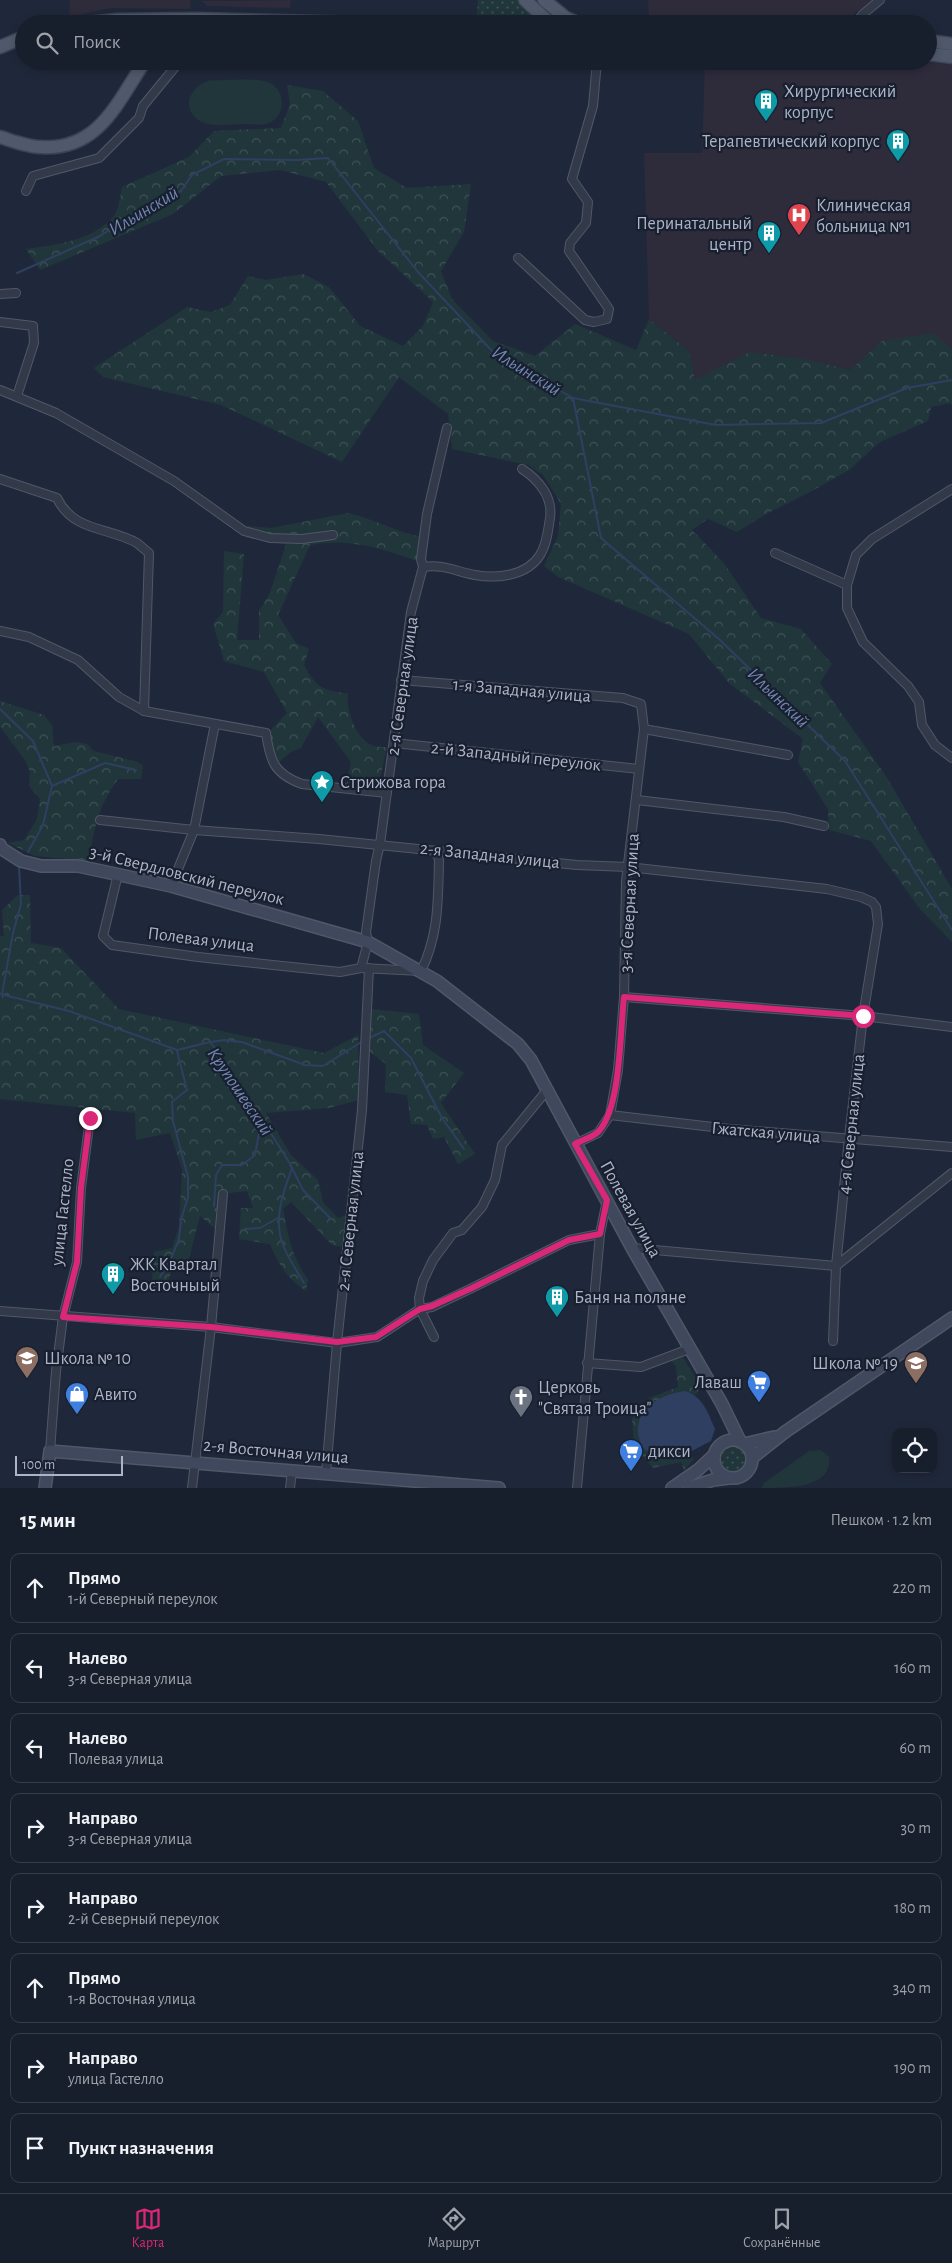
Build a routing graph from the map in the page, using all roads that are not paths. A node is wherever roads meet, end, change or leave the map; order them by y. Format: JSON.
{"nodes":[{"id":1,"x":525,"y":0,"type":"edge"},
{"id":2,"x":544,"y":0,"type":"edge"},
{"id":3,"x":880,"y":0,"type":"edge"},
{"id":4,"x":541,"y":15,"type":"edge"},
{"id":5,"x":562,"y":15,"type":"edge"},
{"id":6,"x":862,"y":15,"type":"edge"},
{"id":7,"x":15,"y":41,"type":"edge"},
{"id":8,"x":937,"y":42,"type":"edge"},
{"id":9,"x":952,"y":44,"type":"edge"},
{"id":10,"x":0,"y":47,"type":"edge"},
{"id":11,"x":937,"y":55,"type":"edge"},
{"id":12,"x":952,"y":57,"type":"edge"},
{"id":13,"x":137,"y":70,"type":"edge"},
{"id":14,"x":173,"y":70,"type":"edge"},
{"id":15,"x":596,"y":70,"type":"edge"},
{"id":16,"x":0,"y":137,"type":"edge"},
{"id":17,"x":26,"y":191,"type":"dead end"},
{"id":18,"x":518,"y":258,"type":"dead end"},
{"id":19,"x":16,"y":293,"type":"dead end"},
{"id":20,"x":0,"y":294,"type":"edge"},
{"id":21,"x":0,"y":322,"type":"edge"},
{"id":22,"x":0,"y":390,"type":"edge"},
{"id":23,"x":17,"y":396,"type":"junction"},
{"id":24,"x":447,"y":428,"type":"dead end"},
{"id":25,"x":522,"y":469,"type":"dead end"},
{"id":26,"x":0,"y":479,"type":"edge"},
{"id":27,"x":952,"y":489,"type":"edge"},
{"id":28,"x":333,"y":535,"type":"dead end"},
{"id":29,"x":775,"y":554,"type":"dead end"},
{"id":30,"x":423,"y":567,"type":"junction"},
{"id":31,"x":847,"y":585,"type":"junction"},
{"id":32,"x":0,"y":631,"type":"edge"},
{"id":33,"x":401,"y":680,"type":"junction"},
{"id":34,"x":641,"y":704,"type":"joint"},
{"id":35,"x":144,"y":711,"type":"junction"},
{"id":36,"x":215,"y":724,"type":"junction"},
{"id":37,"x":644,"y":729,"type":"junction"},
{"id":38,"x":394,"y":743,"type":"junction"},
{"id":39,"x":788,"y":755,"type":"dead end"},
{"id":40,"x":952,"y":758,"type":"edge"},
{"id":41,"x":639,"y":769,"type":"junction"},
{"id":42,"x":387,"y":793,"type":"junction"},
{"id":43,"x":637,"y":800,"type":"junction"},
{"id":44,"x":100,"y":820,"type":"dead end"},
{"id":45,"x":824,"y":826,"type":"dead end"},
{"id":46,"x":194,"y":830,"type":"junction"},
{"id":47,"x":380,"y":844,"type":"junction"},
{"id":48,"x":1,"y":849,"type":"edge"},
{"id":49,"x":436,"y":850,"type":"junction"},
{"id":50,"x":628,"y":867,"type":"junction"},
{"id":51,"x":118,"y":874,"type":"junction"},
{"id":52,"x":171,"y":886,"type":"junction"},
{"id":53,"x":876,"y":907,"type":"joint"},
{"id":54,"x":368,"y":942,"type":"junction"},
{"id":55,"x":365,"y":968,"type":"junction"},
{"id":56,"x":421,"y":971,"type":"junction"},
{"id":57,"x":624,"y":997,"type":"junction"},
{"id":58,"x":863,"y":1016,"type":"junction"},
{"id":59,"x":952,"y":1027,"type":"edge"},
{"id":60,"x":548,"y":1089,"type":"junction"},
{"id":61,"x":610,"y":1115,"type":"junction"},
{"id":62,"x":90,"y":1118,"type":"dead end"},
{"id":63,"x":850,"y":1138,"type":"junction"},
{"id":64,"x":575,"y":1144,"type":"junction"},
{"id":65,"x":952,"y":1147,"type":"edge"},
{"id":66,"x":952,"y":1173,"type":"edge"},
{"id":67,"x":224,"y":1194,"type":"dead end"},
{"id":68,"x":607,"y":1200,"type":"junction"},
{"id":69,"x":600,"y":1234,"type":"junction"},
{"id":70,"x":632,"y":1248,"type":"junction"},
{"id":71,"x":836,"y":1266,"type":"junction"},
{"id":72,"x":420,"y":1309,"type":"junction"},
{"id":73,"x":0,"y":1311,"type":"edge"},
{"id":74,"x":63,"y":1317,"type":"junction"},
{"id":75,"x":952,"y":1318,"type":"edge"},
{"id":76,"x":211,"y":1327,"type":"junction"},
{"id":77,"x":434,"y":1337,"type":"dead end"},
{"id":78,"x":833,"y":1341,"type":"dead end"},
{"id":79,"x":337,"y":1342,"type":"junction"},
{"id":80,"x":689,"y":1349,"type":"junction"},
{"id":81,"x":587,"y":1363,"type":"junction"},
{"id":82,"x":729,"y":1419,"type":"junction"},
{"id":83,"x":785,"y":1432,"type":"junction"},
{"id":84,"x":725,"y":1442,"type":"junction"},
{"id":85,"x":742,"y":1443,"type":"junction"},
{"id":86,"x":50,"y":1450,"type":"junction"},
{"id":87,"x":714,"y":1454,"type":"junction"},
{"id":88,"x":752,"y":1458,"type":"junction"},
{"id":89,"x":194,"y":1462,"type":"junction"},
{"id":90,"x":292,"y":1471,"type":"junction"},
{"id":91,"x":326,"y":1472,"type":"junction"},
{"id":92,"x":734,"y":1481,"type":"edge"},
{"id":93,"x":383,"y":1483,"type":"edge"},
{"id":94,"x":481,"y":1487,"type":"edge"},
{"id":95,"x":45,"y":1488,"type":"edge"},
{"id":96,"x":192,"y":1488,"type":"edge"},
{"id":97,"x":290,"y":1488,"type":"edge"},
{"id":98,"x":499,"y":1488,"type":"edge"},
{"id":99,"x":577,"y":1488,"type":"edge"},
{"id":100,"x":672,"y":1488,"type":"edge"},
{"id":101,"x":690,"y":1488,"type":"edge"}],
"edges":[{"from":1,"to":4,"type":"main road"},
{"from":2,"to":5,"type":"main road"},
{"from":3,"to":6,"type":"street"},
{"from":7,"to":10,"type":"main road"},
{"from":8,"to":9,"type":"main road"},
{"from":11,"to":12,"type":"main road"},
{"from":13,"to":16,"type":"main road"},
{"from":14,"to":17,"type":"street"},
{"from":15,"to":18,"type":"street"},
{"from":19,"to":20,"type":"street"},
{"from":21,"to":23,"type":"street"},
{"from":22,"to":23,"type":"street"},
{"from":23,"to":28,"type":"street"},
{"from":24,"to":30,"type":"street","name":"2-я Северная улица"},
{"from":25,"to":30,"type":"street"},
{"from":26,"to":35,"type":"street"},
{"from":27,"to":31,"type":"street"},
{"from":29,"to":31,"type":"street"},
{"from":30,"to":33,"type":"street","name":"2-я Северная улица"},
{"from":31,"to":40,"type":"street"},
{"from":32,"to":35,"type":"street"},
{"from":33,"to":34,"type":"street","name":"1-я Западная улица"},
{"from":33,"to":38,"type":"street","name":"2-я Северная улица"},
{"from":34,"to":37,"type":"street","name":"3-я Северная улица"},
{"from":35,"to":36,"type":"street"},
{"from":36,"to":42,"type":"street"},
{"from":36,"to":46,"type":"street"},
{"from":37,"to":39,"type":"street"},
{"from":37,"to":41,"type":"street","name":"3-я Северная улица"},
{"from":38,"to":41,"type":"street","name":"2-й Западный переулок"},
{"from":38,"to":42,"type":"street","name":"2-я Северная улица"},
{"from":41,"to":43,"type":"street","name":"3-я Северная улица"},
{"from":42,"to":47,"type":"street","name":"2-я Северная улица"},
{"from":43,"to":45,"type":"street"},
{"from":43,"to":50,"type":"street","name":"3-я Северная улица"},
{"from":44,"to":46,"type":"street","name":"2-я Западная улица"},
{"from":46,"to":47,"type":"street","name":"2-я Западная улица"},
{"from":46,"to":52,"type":"street"},
{"from":47,"to":49,"type":"street","name":"2-я Западная улица"},
{"from":47,"to":54,"type":"street","name":"2-я Северная улица"},
{"from":48,"to":51,"type":"main road","name":"3-й Свердловский переулок"},
{"from":49,"to":50,"type":"street","name":"2-я Западная улица"},
{"from":49,"to":56,"type":"street"},
{"from":50,"to":53,"type":"street","name":"2-я Западная улица"},
{"from":50,"to":57,"type":"street","name":"3-я Северная улица"},
{"from":51,"to":52,"type":"main road","name":"3-й Свердловский переулок"},
{"from":51,"to":55,"type":"street","name":"Полевая улица"},
{"from":52,"to":54,"type":"main road","name":"3-й Свердловский переулок"},
{"from":53,"to":58,"type":"street","name":"4-я Северная улица"},
{"from":54,"to":55,"type":"street","name":"2-я Северная улица"},
{"from":54,"to":56,"type":"main road","name":"Полевая улица"},
{"from":55,"to":56,"type":"street"},
{"from":55,"to":79,"type":"street","name":"2-я Северная улица"},
{"from":56,"to":60,"type":"main road","name":"Полевая улица"},
{"from":57,"to":58,"type":"street"},
{"from":57,"to":61,"type":"street","name":"3-я Северная улица"},
{"from":58,"to":59,"type":"street"},
{"from":58,"to":63,"type":"street","name":"4-я Северная улица"},
{"from":60,"to":64,"type":"main road","name":"Полевая улица"},
{"from":60,"to":72,"type":"street"},
{"from":61,"to":63,"type":"street","name":"Гжатская улица"},
{"from":61,"to":64,"type":"street","name":"3-я Северная улица"},
{"from":62,"to":74,"type":"street","name":"улица Гастелло"},
{"from":63,"to":65,"type":"street","name":"Гжатская улица"},
{"from":63,"to":71,"type":"street","name":"4-я Северная улица"},
{"from":64,"to":68,"type":"main road","name":"Полевая улица"},
{"from":66,"to":71,"type":"street"},
{"from":67,"to":76,"type":"street"},
{"from":68,"to":69,"type":"street"},
{"from":68,"to":70,"type":"main road","name":"Полевая улица"},
{"from":69,"to":72,"type":"street"},
{"from":69,"to":81,"type":"street"},
{"from":70,"to":71,"type":"street"},
{"from":70,"to":80,"type":"main road","name":"Полевая улица"},
{"from":71,"to":78,"type":"street","name":"4-я Северная улица"},
{"from":72,"to":77,"type":"street"},
{"from":72,"to":79,"type":"street"},
{"from":73,"to":74,"type":"street"},
{"from":74,"to":76,"type":"street"},
{"from":74,"to":86,"type":"street","name":"улица Гастелло"},
{"from":75,"to":83,"type":"main road"},
{"from":76,"to":79,"type":"street"},
{"from":76,"to":89,"type":"street"},
{"from":79,"to":91,"type":"street","name":"2-я Северная улица"},
{"from":80,"to":81,"type":"street"},
{"from":80,"to":82,"type":"main road","name":"Полевая улица"},
{"from":81,"to":99,"type":"street"},
{"from":82,"to":84,"type":"main road"},
{"from":82,"to":85,"type":"main road","name":"Полевая улица"},
{"from":83,"to":85,"type":"main road"},
{"from":83,"to":88,"type":"main road"},
{"from":84,"to":85,"type":"main road"},
{"from":84,"to":87,"type":"main road"},
{"from":85,"to":88,"type":"main road"},
{"from":86,"to":89,"type":"main road","name":"2-я Восточная улица"},
{"from":86,"to":95,"type":"main road","name":"улица Гастелло"},
{"from":87,"to":92,"type":"main road"},
{"from":87,"to":100,"type":"main road"},
{"from":88,"to":92,"type":"main road"},
{"from":89,"to":90,"type":"main road","name":"2-я Восточная улица"},
{"from":89,"to":96,"type":"street"},
{"from":90,"to":91,"type":"main road","name":"2-я Восточная улица"},
{"from":90,"to":97,"type":"street"},
{"from":91,"to":93,"type":"main road","name":"2-я Восточная улица"},
{"from":92,"to":101,"type":"main road"},
{"from":93,"to":94,"type":"main road","name":"2-я Восточная улица"},
{"from":94,"to":98,"type":"main road","name":"2-я Восточная улица"}]}
